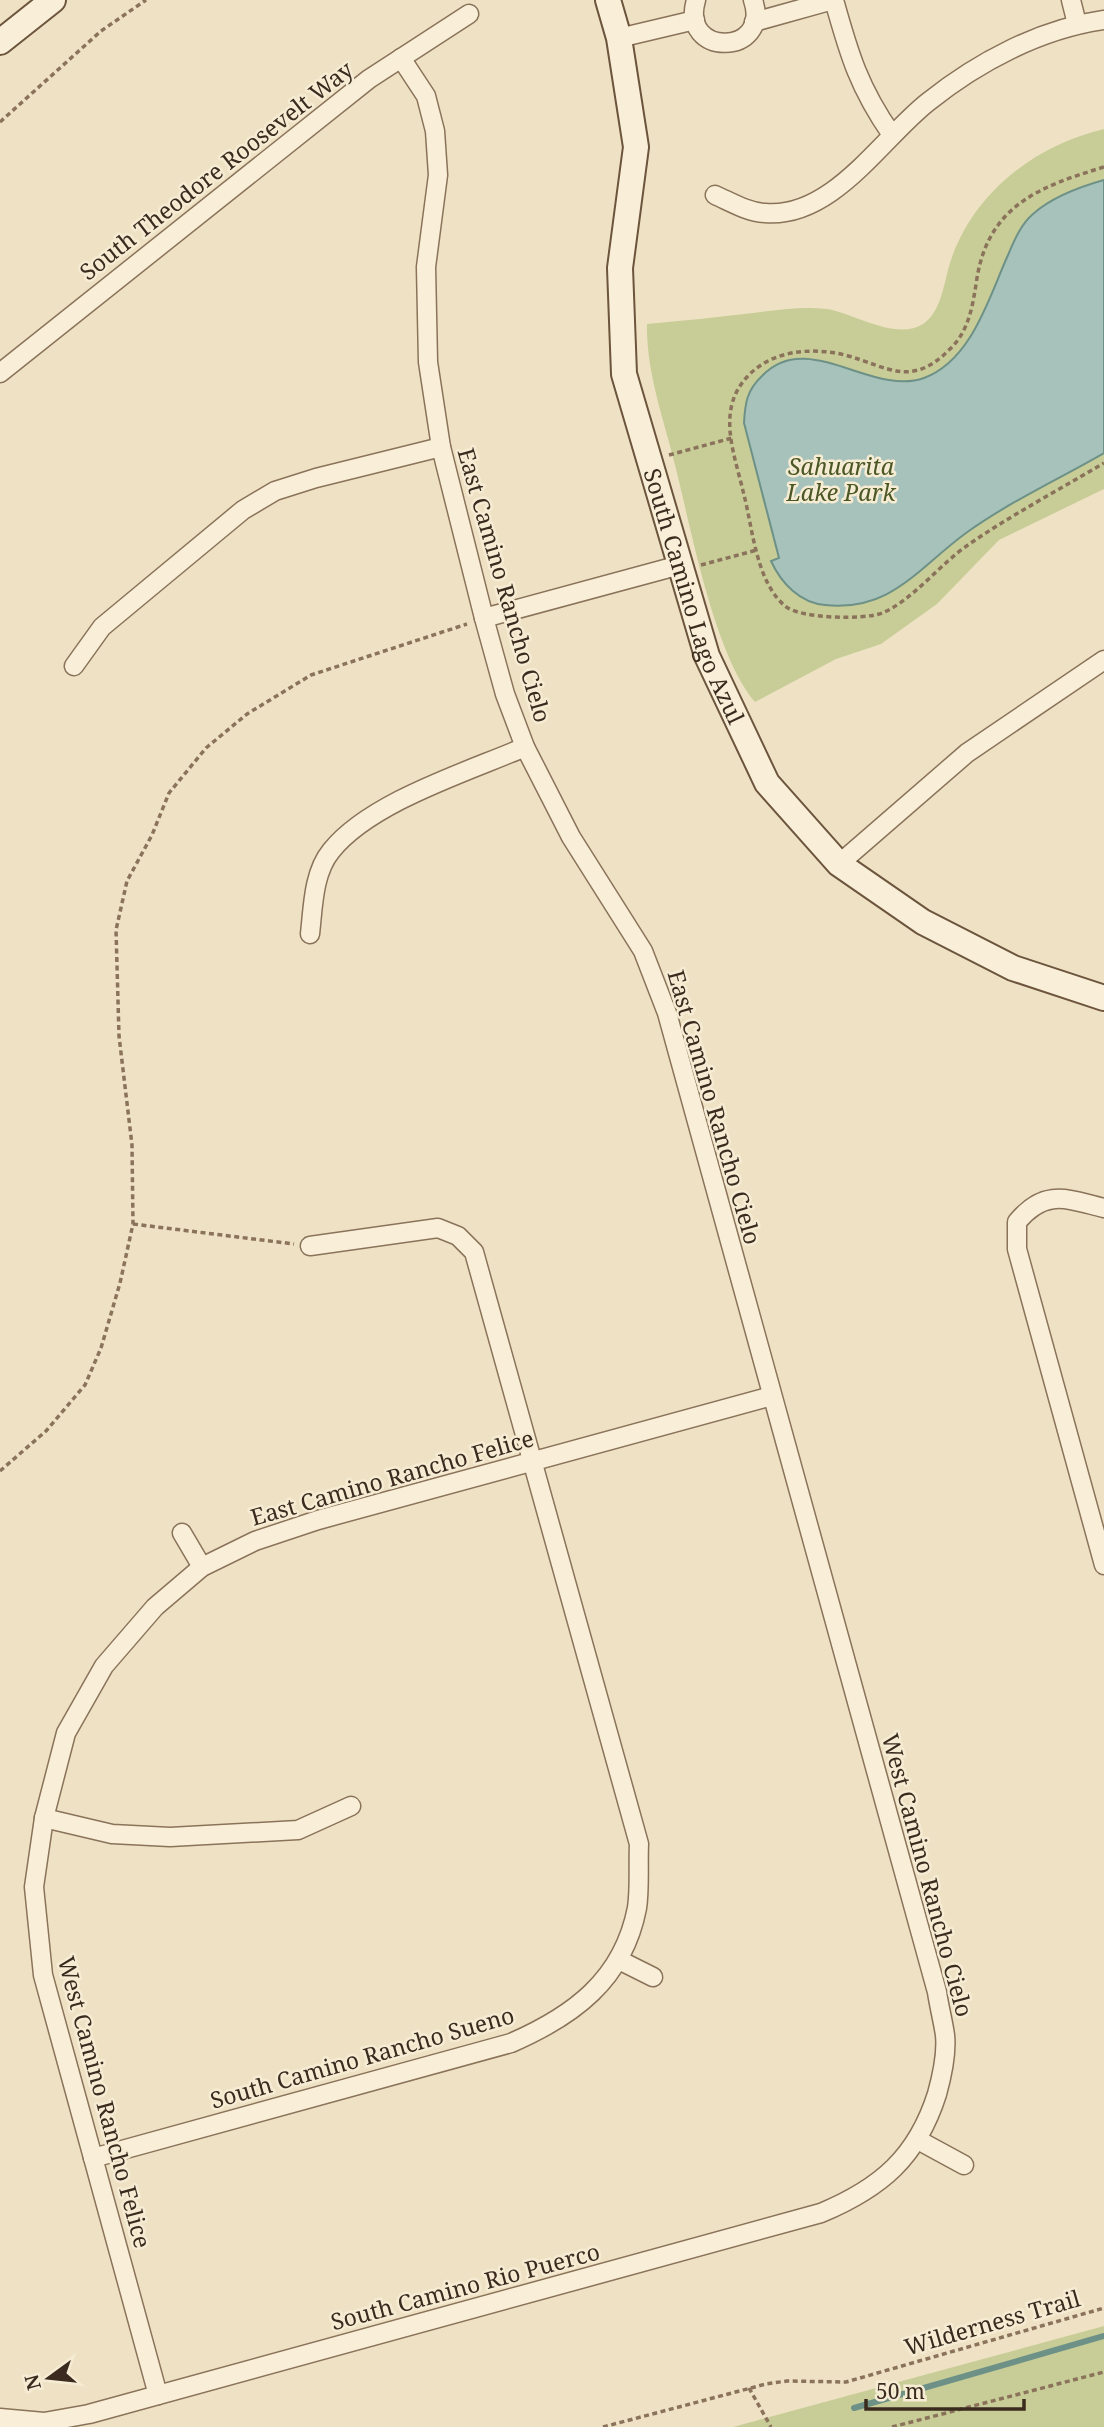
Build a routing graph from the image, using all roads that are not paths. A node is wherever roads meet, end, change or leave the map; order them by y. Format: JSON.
{"nodes":[{"id":1,"x":53,"y":0,"type":"edge"},
{"id":2,"x":608,"y":0,"type":"edge"},
{"id":3,"x":696,"y":0,"type":"edge"},
{"id":4,"x":753,"y":0,"type":"edge"},
{"id":5,"x":834,"y":0,"type":"edge"},
{"id":6,"x":1070,"y":0,"type":"edge"},
{"id":7,"x":469,"y":14,"type":"dead end"},
{"id":8,"x":695,"y":20,"type":"junction"},
{"id":9,"x":1104,"y":20,"type":"edge"},
{"id":10,"x":754,"y":22,"type":"junction"},
{"id":11,"x":1077,"y":24,"type":"junction"},
{"id":12,"x":619,"y":38,"type":"junction"},
{"id":13,"x":0,"y":42,"type":"edge"},
{"id":14,"x":401,"y":58,"type":"junction"},
{"id":15,"x":892,"y":135,"type":"junction"},
{"id":16,"x":715,"y":195,"type":"dead end"},
{"id":17,"x":0,"y":373,"type":"edge"},
{"id":18,"x":441,"y":447,"type":"junction"},
{"id":19,"x":681,"y":568,"type":"junction"},
{"id":20,"x":484,"y":618,"type":"junction"},
{"id":21,"x":1104,"y":660,"type":"edge"},
{"id":22,"x":74,"y":666,"type":"dead end"},
{"id":23,"x":525,"y":747,"type":"junction"},
{"id":24,"x":838,"y":864,"type":"junction"},
{"id":25,"x":310,"y":934,"type":"dead end"},
{"id":26,"x":1104,"y":998,"type":"edge"},
{"id":27,"x":1104,"y":1208,"type":"edge"},
{"id":28,"x":310,"y":1246,"type":"road end"},
{"id":29,"x":772,"y":1396,"type":"junction"},
{"id":30,"x":533,"y":1461,"type":"junction"},
{"id":31,"x":1099,"y":1530,"type":"edge"},
{"id":32,"x":182,"y":1533,"type":"dead end"},
{"id":33,"x":1104,"y":1565,"type":"edge"},
{"id":34,"x":202,"y":1567,"type":"junction"},
{"id":35,"x":846,"y":1664,"type":"joint"},
{"id":36,"x":351,"y":1806,"type":"dead end"},
{"id":37,"x":44,"y":1818,"type":"junction"},
{"id":38,"x":619,"y":1959,"type":"junction"},
{"id":39,"x":653,"y":1977,"type":"dead end"},
{"id":40,"x":918,"y":2140,"type":"junction"},
{"id":41,"x":93,"y":2158,"type":"junction"},
{"id":42,"x":964,"y":2165,"type":"dead end"},
{"id":43,"x":158,"y":2395,"type":"junction"},
{"id":44,"x":0,"y":2417,"type":"edge"}],
"edges":[{"from":1,"to":13,"type":"street"},
{"from":2,"to":12,"type":"street","name":"South Camino Lago Azul"},
{"from":3,"to":8,"type":"street"},
{"from":4,"to":10,"type":"street"},
{"from":5,"to":10,"type":"street"},
{"from":5,"to":15,"type":"street"},
{"from":6,"to":11,"type":"street"},
{"from":7,"to":14,"type":"street","name":"South Theodore Roosevelt Way"},
{"from":8,"to":10,"type":"street"},
{"from":8,"to":12,"type":"street"},
{"from":9,"to":11,"type":"street"},
{"from":11,"to":15,"type":"street"},
{"from":12,"to":19,"type":"street","name":"South Camino Lago Azul"},
{"from":14,"to":17,"type":"street","name":"South Theodore Roosevelt Way"},
{"from":14,"to":18,"type":"street","name":"East Camino Rancho Cielo"},
{"from":15,"to":16,"type":"street"},
{"from":18,"to":20,"type":"street","name":"East Camino Rancho Cielo"},
{"from":18,"to":22,"type":"street"},
{"from":19,"to":20,"type":"street"},
{"from":19,"to":24,"type":"street","name":"South Camino Lago Azul"},
{"from":20,"to":23,"type":"street","name":"East Camino Rancho Cielo"},
{"from":21,"to":24,"type":"street"},
{"from":23,"to":25,"type":"street"},
{"from":23,"to":29,"type":"street","name":"East Camino Rancho Cielo"},
{"from":24,"to":26,"type":"street","name":"South Camino Lago Azul"},
{"from":27,"to":31,"type":"street"},
{"from":28,"to":30,"type":"street","name":"South Camino Rancho Sueno"},
{"from":29,"to":30,"type":"street","name":"East Camino Rancho Felice"},
{"from":29,"to":35,"type":"street","name":"East Camino Rancho Cielo"},
{"from":30,"to":34,"type":"street","name":"East Camino Rancho Felice"},
{"from":30,"to":38,"type":"street","name":"South Camino Rancho Sueno"},
{"from":31,"to":33,"type":"street"},
{"from":32,"to":34,"type":"street"},
{"from":34,"to":37,"type":"street","name":"East Camino Rancho Felice"},
{"from":35,"to":40,"type":"street","name":"West Camino Rancho Cielo"},
{"from":36,"to":37,"type":"street"},
{"from":37,"to":41,"type":"street","name":"West Camino Rancho Felice"},
{"from":38,"to":39,"type":"street"},
{"from":38,"to":41,"type":"street","name":"South Camino Rancho Sueno"},
{"from":40,"to":42,"type":"street"},
{"from":40,"to":43,"type":"street","name":"South Camino Rio Puerco"},
{"from":41,"to":43,"type":"street","name":"West Camino Rancho Felice"},
{"from":43,"to":44,"type":"street","name":"South Camino Rio Puerco"}]}
